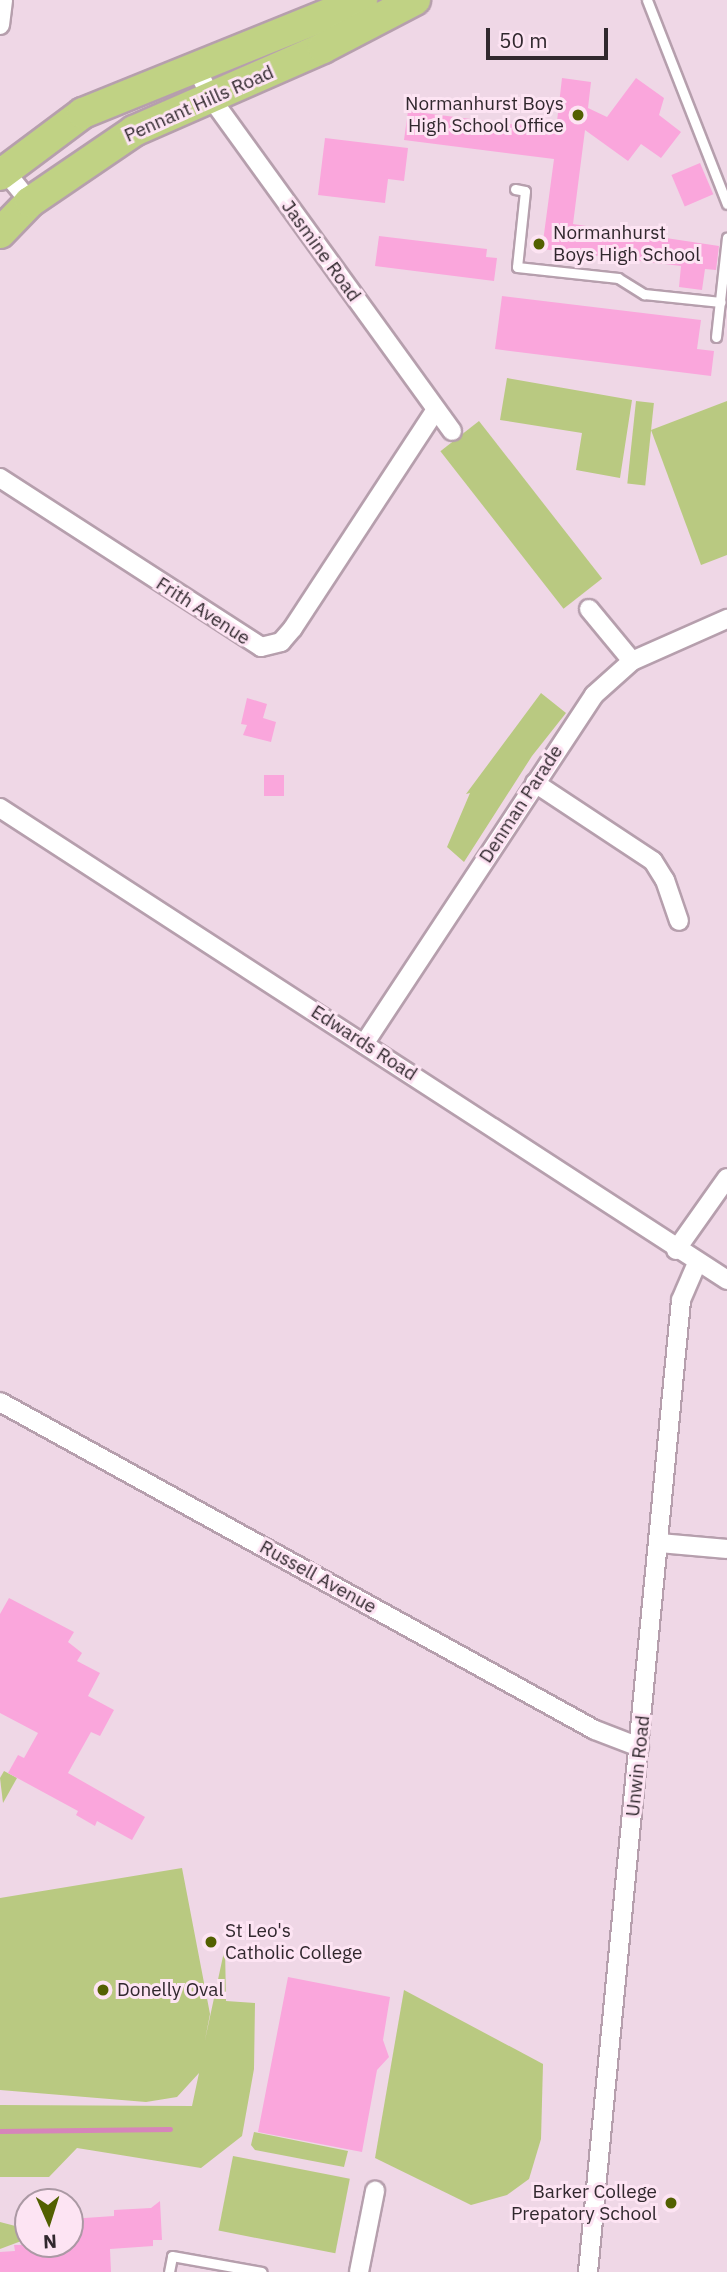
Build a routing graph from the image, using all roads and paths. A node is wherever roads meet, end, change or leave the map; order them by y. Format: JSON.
{"nodes":[{"id":1,"x":3,"y":0,"type":"edge"},
{"id":2,"x":362,"y":0,"type":"edge"},
{"id":3,"x":415,"y":0,"type":"edge"},
{"id":4,"x":646,"y":0,"type":"edge"},
{"id":5,"x":0,"y":24,"type":"edge"},
{"id":6,"x":196,"y":67,"type":"junction"},
{"id":7,"x":211,"y":98,"type":"junction"},
{"id":8,"x":2,"y":170,"type":"edge"},
{"id":9,"x":515,"y":189,"type":"dead end"},
{"id":10,"x":30,"y":202,"type":"junction"},
{"id":11,"x":727,"y":204,"type":"edge"},
{"id":12,"x":0,"y":233,"type":"edge"},
{"id":13,"x":727,"y":237,"type":"edge"},
{"id":14,"x":720,"y":302,"type":"junction"},
{"id":15,"x":716,"y":337,"type":"dead end"},
{"id":16,"x":435,"y":411,"type":"junction"},
{"id":17,"x":452,"y":431,"type":"dead end"},
{"id":18,"x":0,"y":478,"type":"edge"},
{"id":19,"x":589,"y":609,"type":"dead end"},
{"id":20,"x":727,"y":619,"type":"edge"},
{"id":21,"x":632,"y":661,"type":"junction"},
{"id":22,"x":535,"y":783,"type":"junction"},
{"id":23,"x":0,"y":808,"type":"edge"},
{"id":24,"x":679,"y":921,"type":"dead end"},
{"id":25,"x":363,"y":1044,"type":"junction"},
{"id":26,"x":727,"y":1178,"type":"edge"},
{"id":27,"x":676,"y":1250,"type":"junction"},
{"id":28,"x":697,"y":1263,"type":"junction"},
{"id":29,"x":727,"y":1280,"type":"edge"},
{"id":30,"x":0,"y":1402,"type":"edge"},
{"id":31,"x":660,"y":1543,"type":"junction"},
{"id":32,"x":727,"y":1549,"type":"edge"},
{"id":33,"x":639,"y":1747,"type":"junction"},
{"id":34,"x":375,"y":2191,"type":"dead end"},
{"id":35,"x":169,"y":2272,"type":"edge"},
{"id":36,"x":262,"y":2272,"type":"edge"},
{"id":37,"x":359,"y":2272,"type":"edge"},
{"id":38,"x":588,"y":2272,"type":"edge"}],
"edges":[{"from":1,"to":5,"type":"street"},
{"from":2,"to":6,"type":"highway","name":"Pennant Hills Road"},
{"from":3,"to":7,"type":"highway","name":"Pennant Hills Road"},
{"from":4,"to":11,"type":"lane"},
{"from":6,"to":7,"type":"street","name":"Jasmine Road"},
{"from":6,"to":8,"type":"highway","name":"Pennant Hills Road"},
{"from":7,"to":10,"type":"highway","name":"Pennant Hills Road"},
{"from":7,"to":16,"type":"street","name":"Jasmine Road"},
{"from":8,"to":10,"type":"street"},
{"from":9,"to":14,"type":"lane"},
{"from":10,"to":12,"type":"highway","name":"Pennant Hills Road"},
{"from":13,"to":14,"type":"lane"},
{"from":14,"to":15,"type":"lane"},
{"from":16,"to":17,"type":"street","name":"Jasmine Road"},
{"from":16,"to":18,"type":"street","name":"Frith Avenue"},
{"from":19,"to":21,"type":"street"},
{"from":20,"to":21,"type":"street","name":"Denman Parade"},
{"from":21,"to":22,"type":"street","name":"Denman Parade"},
{"from":22,"to":24,"type":"street"},
{"from":22,"to":25,"type":"street","name":"Denman Parade"},
{"from":23,"to":25,"type":"street","name":"Edwards Road"},
{"from":25,"to":27,"type":"street","name":"Edwards Road"},
{"from":26,"to":27,"type":"street"},
{"from":27,"to":28,"type":"street","name":"Edwards Road"},
{"from":28,"to":29,"type":"street","name":"Edwards Road"},
{"from":28,"to":31,"type":"street","name":"Unwin Road"},
{"from":30,"to":33,"type":"street","name":"Russell Avenue"},
{"from":31,"to":32,"type":"street"},
{"from":31,"to":33,"type":"street","name":"Unwin Road"},
{"from":33,"to":38,"type":"street","name":"Unwin Road"},
{"from":34,"to":37,"type":"street"},
{"from":35,"to":36,"type":"lane"}]}
